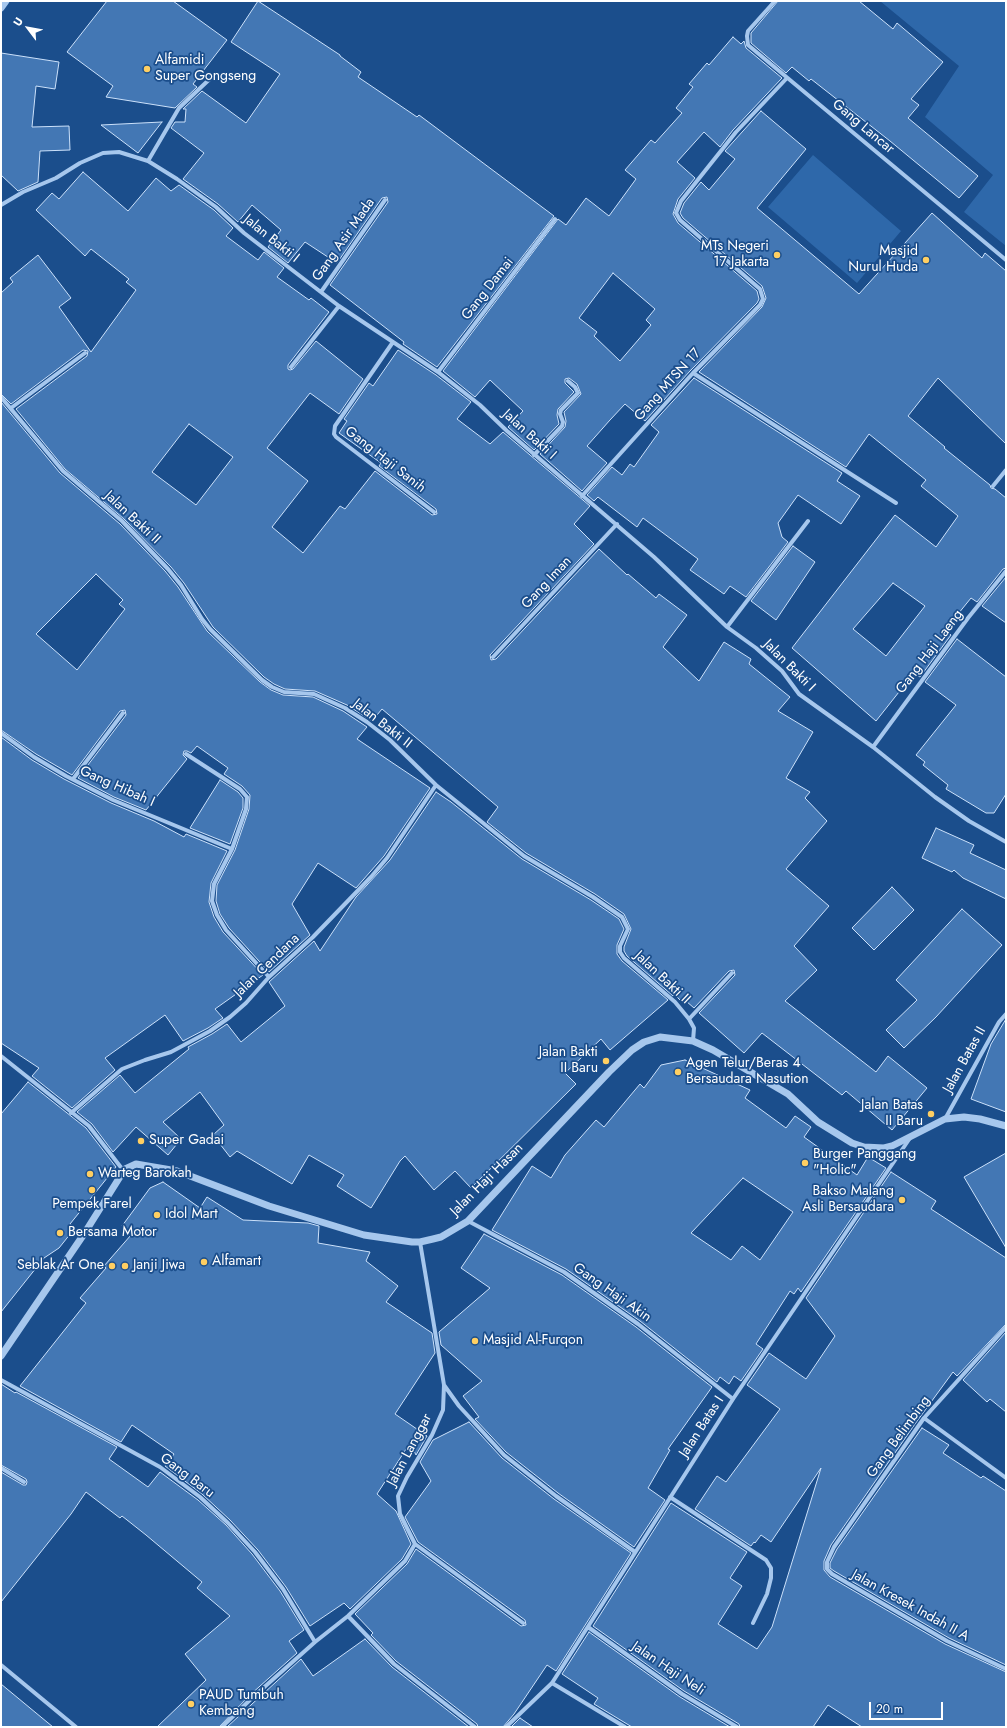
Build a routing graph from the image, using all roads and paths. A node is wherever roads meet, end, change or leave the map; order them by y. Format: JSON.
{"nodes":[{"id":1,"x":6,"y":1,"type":"edge"},
{"id":2,"x":774,"y":1,"type":"edge"},
{"id":3,"x":1,"y":8,"type":"edge"},
{"id":4,"x":214,"y":75,"type":"dead end"},
{"id":5,"x":787,"y":78,"type":"junction"},
{"id":6,"x":148,"y":161,"type":"junction"},
{"id":7,"x":385,"y":200,"type":"dead end"},
{"id":8,"x":1,"y":205,"type":"edge"},
{"id":9,"x":556,"y":219,"type":"dead end"},
{"id":10,"x":1006,"y":260,"type":"edge"},
{"id":11,"x":321,"y":292,"type":"junction"},
{"id":12,"x":339,"y":306,"type":"junction"},
{"id":13,"x":393,"y":342,"type":"junction"},
{"id":14,"x":85,"y":353,"type":"dead end"},
{"id":15,"x":291,"y":368,"type":"dead end"},
{"id":16,"x":438,"y":372,"type":"junction"},
{"id":17,"x":693,"y":373,"type":"junction"},
{"id":18,"x":568,"y":381,"type":"dead end"},
{"id":19,"x":1,"y":397,"type":"edge"},
{"id":20,"x":11,"y":408,"type":"junction"},
{"id":21,"x":534,"y":455,"type":"junction"},
{"id":22,"x":1006,"y":470,"type":"edge"},
{"id":23,"x":993,"y":486,"type":"dead end"},
{"id":24,"x":582,"y":496,"type":"junction"},
{"id":25,"x":896,"y":503,"type":"dead end"},
{"id":26,"x":434,"y":512,"type":"dead end"},
{"id":27,"x":808,"y":522,"type":"dead end"},
{"id":28,"x":617,"y":524,"type":"junction"},
{"id":29,"x":1006,"y":571,"type":"edge"},
{"id":30,"x":727,"y":627,"type":"junction"},
{"id":31,"x":493,"y":657,"type":"dead end"},
{"id":32,"x":123,"y":713,"type":"dead end"},
{"id":33,"x":1,"y":733,"type":"edge"},
{"id":34,"x":873,"y":747,"type":"junction"},
{"id":35,"x":186,"y":754,"type":"dead end"},
{"id":36,"x":73,"y":779,"type":"junction"},
{"id":37,"x":436,"y":785,"type":"junction"},
{"id":38,"x":1006,"y":842,"type":"edge"},
{"id":39,"x":232,"y":849,"type":"junction"},
{"id":40,"x":732,"y":974,"type":"dead end"},
{"id":41,"x":269,"y":977,"type":"junction"},
{"id":42,"x":1006,"y":1014,"type":"edge"},
{"id":43,"x":689,"y":1019,"type":"junction"},
{"id":44,"x":693,"y":1041,"type":"junction"},
{"id":45,"x":1,"y":1056,"type":"edge"},
{"id":46,"x":71,"y":1113,"type":"junction"},
{"id":47,"x":945,"y":1119,"type":"junction"},
{"id":48,"x":1006,"y":1126,"type":"edge"},
{"id":49,"x":912,"y":1135,"type":"junction"},
{"id":50,"x":123,"y":1170,"type":"junction"},
{"id":51,"x":468,"y":1221,"type":"junction"},
{"id":52,"x":420,"y":1242,"type":"junction"},
{"id":53,"x":1006,"y":1327,"type":"edge"},
{"id":54,"x":1,"y":1356,"type":"edge"},
{"id":55,"x":1,"y":1380,"type":"edge"},
{"id":56,"x":444,"y":1385,"type":"junction"},
{"id":57,"x":733,"y":1399,"type":"junction"},
{"id":58,"x":924,"y":1418,"type":"junction"},
{"id":59,"x":1,"y":1468,"type":"edge"},
{"id":60,"x":1006,"y":1478,"type":"edge"},
{"id":61,"x":24,"y":1482,"type":"dead end"},
{"id":62,"x":670,"y":1497,"type":"junction"},
{"id":63,"x":416,"y":1544,"type":"junction"},
{"id":64,"x":834,"y":1547,"type":"joint"},
{"id":65,"x":635,"y":1552,"type":"junction"},
{"id":66,"x":348,"y":1616,"type":"junction"},
{"id":67,"x":523,"y":1623,"type":"dead end"},
{"id":68,"x":753,"y":1623,"type":"dead end"},
{"id":69,"x":588,"y":1627,"type":"junction"},
{"id":70,"x":315,"y":1642,"type":"junction"},
{"id":71,"x":1,"y":1666,"type":"edge"},
{"id":72,"x":1006,"y":1669,"type":"edge"},
{"id":73,"x":552,"y":1683,"type":"junction"},
{"id":74,"x":76,"y":1727,"type":"edge"},
{"id":75,"x":222,"y":1727,"type":"edge"},
{"id":76,"x":475,"y":1727,"type":"edge"},
{"id":77,"x":506,"y":1727,"type":"edge"},
{"id":78,"x":625,"y":1727,"type":"edge"},
{"id":79,"x":737,"y":1727,"type":"edge"}],
"edges":[{"from":1,"to":3,"type":"street"},
{"from":2,"to":5,"type":"street","name":"Gang Lancar"},
{"from":4,"to":6,"type":"street"},
{"from":5,"to":10,"type":"street","name":"Gang Lancar"},
{"from":5,"to":17,"type":"street","name":"Gang MTSN 17"},
{"from":6,"to":8,"type":"street","name":"Jalan Bakti I"},
{"from":6,"to":11,"type":"street","name":"Jalan Bakti I"},
{"from":7,"to":11,"type":"street","name":"Gang Asir Mada"},
{"from":9,"to":16,"type":"street","name":"Gang Damai"},
{"from":11,"to":12,"type":"street","name":"Jalan Bakti I"},
{"from":12,"to":13,"type":"street","name":"Jalan Bakti I"},
{"from":12,"to":15,"type":"street"},
{"from":13,"to":16,"type":"street","name":"Jalan Bakti I"},
{"from":13,"to":26,"type":"street","name":"Gang Haji Sanih"},
{"from":14,"to":20,"type":"street"},
{"from":16,"to":21,"type":"street","name":"Jalan Bakti I"},
{"from":17,"to":24,"type":"street","name":"Gang MTSN 17"},
{"from":17,"to":25,"type":"street"},
{"from":18,"to":21,"type":"street"},
{"from":19,"to":20,"type":"street","name":"Jalan Bakti II"},
{"from":20,"to":37,"type":"street","name":"Jalan Bakti II"},
{"from":21,"to":24,"type":"street","name":"Jalan Bakti I"},
{"from":22,"to":23,"type":"street"},
{"from":24,"to":28,"type":"street","name":"Jalan Bakti I"},
{"from":27,"to":30,"type":"street"},
{"from":28,"to":30,"type":"street","name":"Jalan Bakti I"},
{"from":28,"to":31,"type":"street","name":"Gang Iman"},
{"from":29,"to":34,"type":"street","name":"Gang Haji Laeng"},
{"from":30,"to":34,"type":"street","name":"Jalan Bakti I"},
{"from":32,"to":36,"type":"street"},
{"from":33,"to":36,"type":"street","name":"Gang Hibah I"},
{"from":34,"to":38,"type":"street","name":"Jalan Bakti I"},
{"from":35,"to":39,"type":"street"},
{"from":36,"to":39,"type":"street","name":"Gang Hibah I"},
{"from":37,"to":41,"type":"street","name":"Jalan Cendana"},
{"from":37,"to":43,"type":"street","name":"Jalan Bakti II"},
{"from":39,"to":41,"type":"street"},
{"from":40,"to":43,"type":"street"},
{"from":41,"to":46,"type":"street","name":"Jalan Cendana"},
{"from":42,"to":47,"type":"street","name":"Jalan Batas II"},
{"from":43,"to":44,"type":"street","name":"Jalan Bakti II"},
{"from":44,"to":49,"type":"street","name":"Jalan Haji Hasan"},
{"from":44,"to":51,"type":"street","name":"Jalan Haji Hasan"},
{"from":45,"to":46,"type":"street"},
{"from":46,"to":50,"type":"street"},
{"from":47,"to":48,"type":"street","name":"Jalan Haji Hasan"},
{"from":47,"to":49,"type":"street","name":"Jalan Haji Hasan"},
{"from":49,"to":57,"type":"street","name":"Jalan Batas I"},
{"from":50,"to":52,"type":"street","name":"Jalan Haji Hasan"},
{"from":50,"to":54,"type":"street"},
{"from":51,"to":52,"type":"street","name":"Jalan Haji Hasan"},
{"from":51,"to":57,"type":"street","name":"Gang Haji Akin"},
{"from":52,"to":56,"type":"street","name":"Jalan Langgar"},
{"from":53,"to":58,"type":"street","name":"Gang Belimbing"},
{"from":55,"to":70,"type":"street","name":"Gang Baru"},
{"from":56,"to":63,"type":"street","name":"Jalan Langgar"},
{"from":56,"to":65,"type":"street"},
{"from":57,"to":62,"type":"street","name":"Jalan Batas I"},
{"from":58,"to":60,"type":"street"},
{"from":58,"to":64,"type":"street","name":"Gang Belimbing"},
{"from":59,"to":61,"type":"street"},
{"from":62,"to":65,"type":"street","name":"Jalan Batas I"},
{"from":62,"to":68,"type":"street"},
{"from":63,"to":66,"type":"street"},
{"from":63,"to":67,"type":"street"},
{"from":64,"to":72,"type":"street","name":"Jalan Kresek Indah II A"},
{"from":65,"to":69,"type":"street","name":"Jalan Batas I"},
{"from":66,"to":70,"type":"street"},
{"from":66,"to":76,"type":"street"},
{"from":69,"to":73,"type":"street","name":"Jalan Batas I"},
{"from":69,"to":79,"type":"street","name":"Jalan Haji Neli"},
{"from":70,"to":75,"type":"street"},
{"from":71,"to":74,"type":"street"},
{"from":73,"to":77,"type":"street","name":"Jalan Batas I"},
{"from":73,"to":78,"type":"street"}]}
